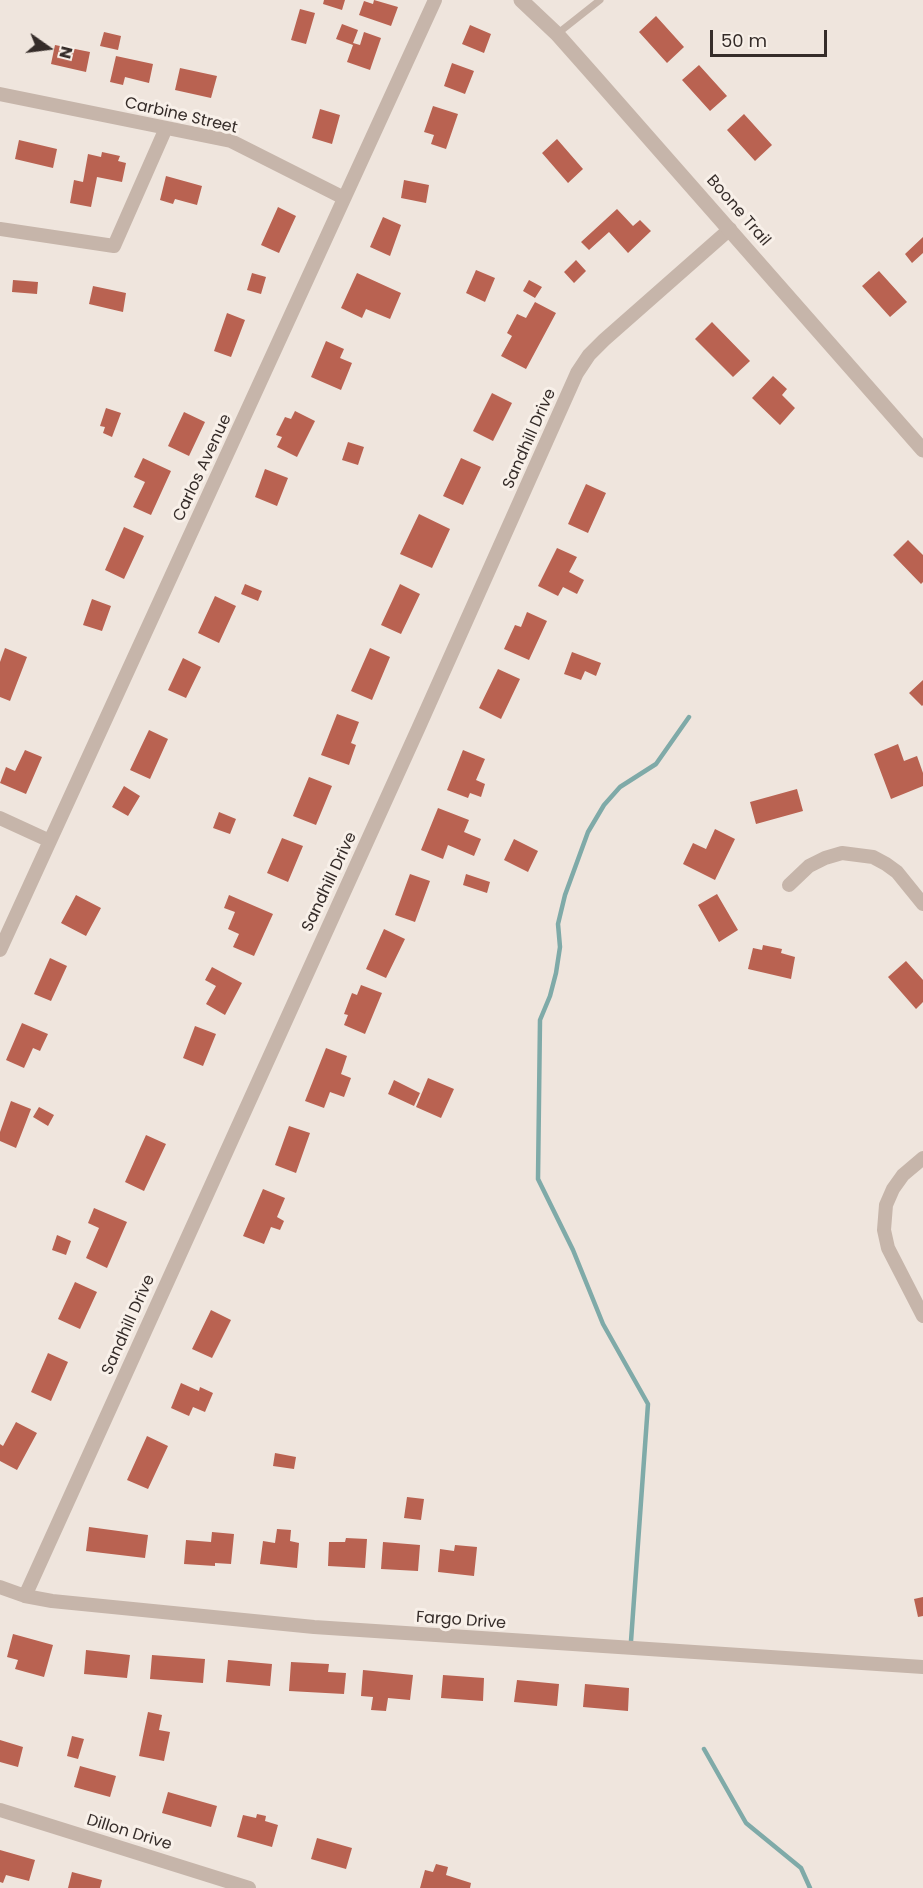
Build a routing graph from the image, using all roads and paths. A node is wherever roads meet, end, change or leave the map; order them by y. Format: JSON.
{"nodes":[{"id":1,"x":435,"y":0,"type":"edge"},
{"id":2,"x":521,"y":0,"type":"edge"},
{"id":3,"x":600,"y":0,"type":"edge"},
{"id":4,"x":557,"y":34,"type":"junction"},
{"id":5,"x":0,"y":94,"type":"edge"},
{"id":6,"x":166,"y":128,"type":"junction"},
{"id":7,"x":344,"y":198,"type":"junction"},
{"id":8,"x":0,"y":229,"type":"edge"},
{"id":9,"x":730,"y":229,"type":"junction"},
{"id":10,"x":923,"y":450,"type":"edge"},
{"id":11,"x":0,"y":818,"type":"edge"},
{"id":12,"x":50,"y":841,"type":"junction"},
{"id":13,"x":789,"y":885,"type":"dead end"},
{"id":14,"x":923,"y":904,"type":"edge"},
{"id":15,"x":0,"y":950,"type":"edge"},
{"id":16,"x":923,"y":1158,"type":"edge"},
{"id":17,"x":923,"y":1316,"type":"edge"},
{"id":18,"x":0,"y":1587,"type":"edge"},
{"id":19,"x":25,"y":1596,"type":"junction"},
{"id":20,"x":923,"y":1667,"type":"edge"},
{"id":21,"x":0,"y":1810,"type":"edge"},
{"id":22,"x":249,"y":1888,"type":"edge"}],
"edges":[{"from":1,"to":7,"type":"street","name":"Carlos Avenue"},
{"from":2,"to":4,"type":"street","name":"Boone Trail"},
{"from":3,"to":4,"type":"lane"},
{"from":4,"to":9,"type":"street","name":"Boone Trail"},
{"from":5,"to":6,"type":"street","name":"Carbine Street"},
{"from":6,"to":7,"type":"street","name":"Carbine Street"},
{"from":6,"to":8,"type":"street"},
{"from":7,"to":12,"type":"street","name":"Carlos Avenue"},
{"from":9,"to":10,"type":"street","name":"Boone Trail"},
{"from":9,"to":19,"type":"street","name":"Sandhill Drive"},
{"from":11,"to":12,"type":"street"},
{"from":12,"to":15,"type":"street","name":"Carlos Avenue"},
{"from":13,"to":14,"type":"street"},
{"from":16,"to":17,"type":"street"},
{"from":18,"to":19,"type":"street","name":"Fargo Drive"},
{"from":19,"to":20,"type":"street","name":"Fargo Drive"},
{"from":21,"to":22,"type":"street","name":"Dillon Drive"}]}
